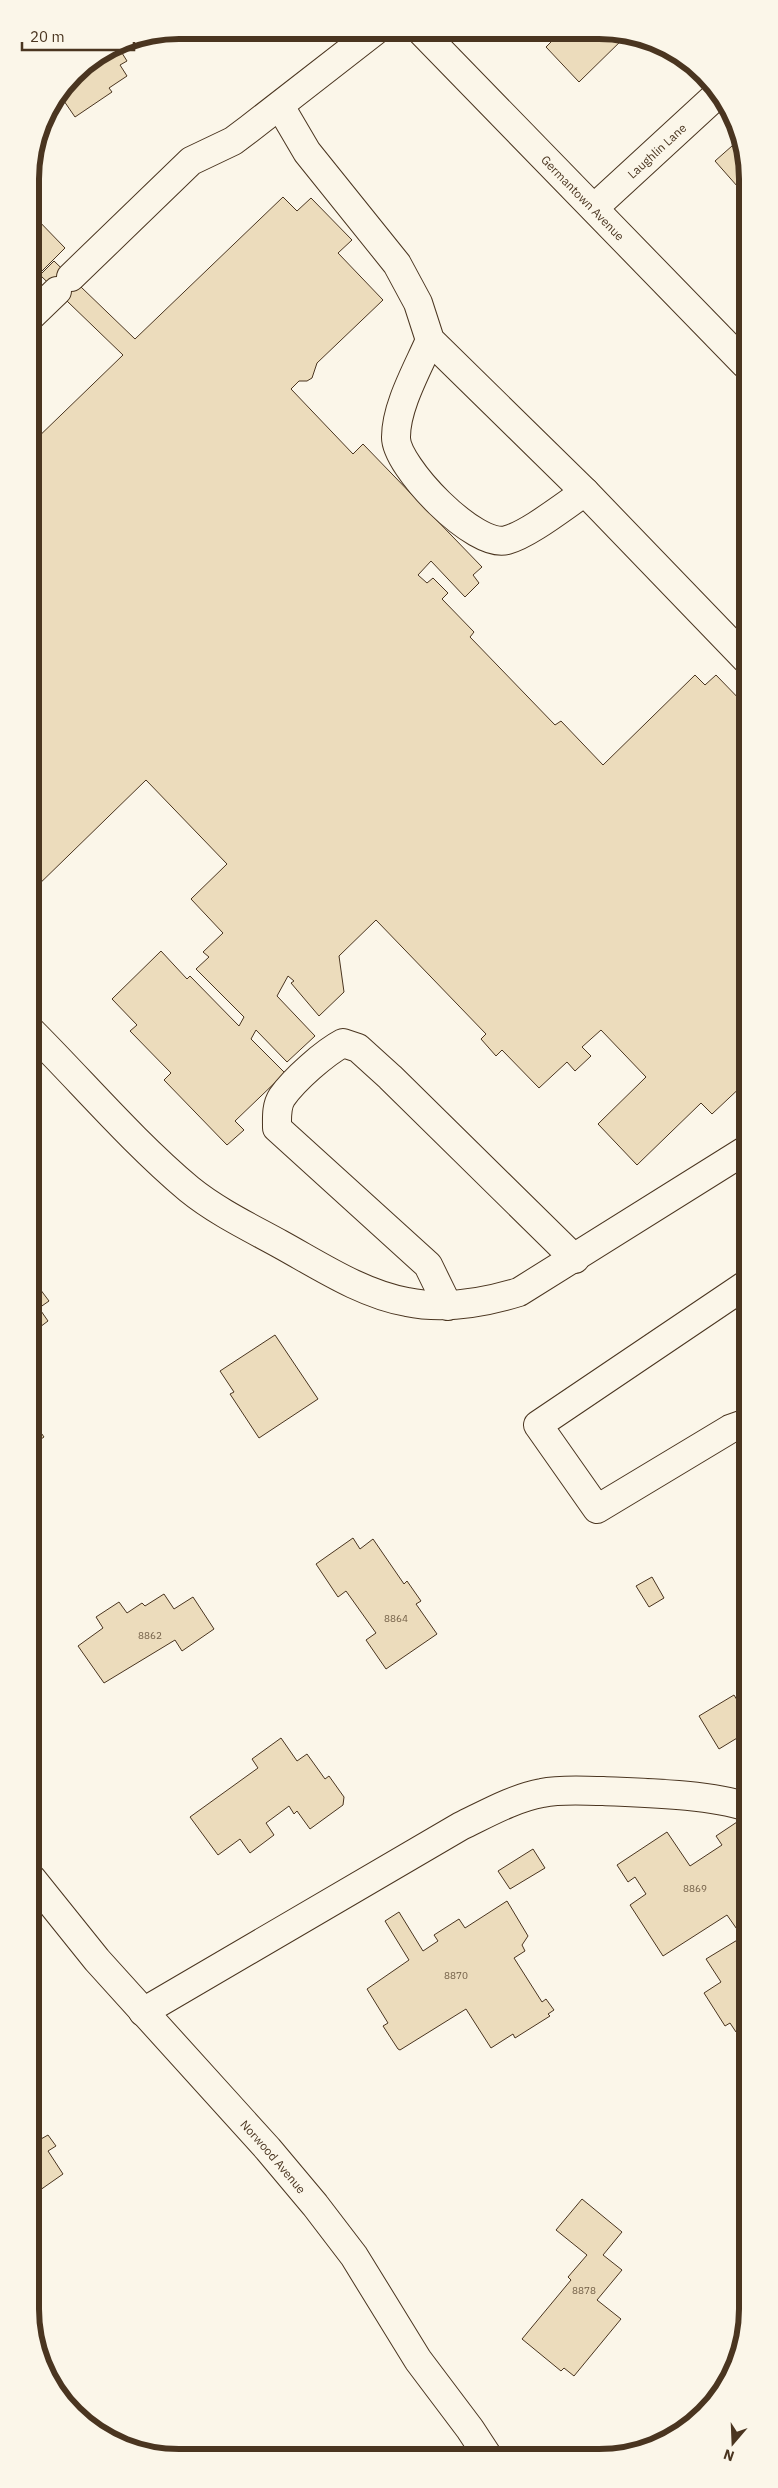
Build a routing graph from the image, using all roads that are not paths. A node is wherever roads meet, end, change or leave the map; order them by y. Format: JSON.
{"nodes":[{"id":1,"x":366,"y":39,"type":"edge"},
{"id":2,"x":429,"y":39,"type":"edge"},
{"id":3,"x":713,"y":99,"type":"edge"},
{"id":4,"x":280,"y":106,"type":"junction"},
{"id":5,"x":594,"y":208,"type":"junction"},
{"id":6,"x":39,"y":308,"type":"edge"},
{"id":7,"x":430,"y":340,"type":"junction"},
{"id":8,"x":739,"y":357,"type":"edge"},
{"id":9,"x":585,"y":492,"type":"junction"},
{"id":10,"x":739,"y":652,"type":"edge"},
{"id":11,"x":39,"y":1039,"type":"edge"},
{"id":12,"x":739,"y":1154,"type":"edge"},
{"id":13,"x":575,"y":1258,"type":"junction"},
{"id":14,"x":739,"y":1289,"type":"edge"},
{"id":15,"x":448,"y":1306,"type":"junction"},
{"id":16,"x":739,"y":1426,"type":"edge"},
{"id":17,"x":739,"y":1806,"type":"edge"},
{"id":18,"x":39,"y":1888,"type":"edge"},
{"id":19,"x":143,"y":2012,"type":"junction"},
{"id":20,"x":483,"y":2449,"type":"edge"}],
"edges":[{"from":1,"to":4,"type":"street"},
{"from":2,"to":5,"type":"street","name":"Germantown Avenue"},
{"from":3,"to":5,"type":"street","name":"Laughlin Lane"},
{"from":4,"to":6,"type":"street"},
{"from":4,"to":7,"type":"street"},
{"from":5,"to":8,"type":"street","name":"Germantown Avenue"},
{"from":7,"to":9,"type":"street"},
{"from":7,"to":9,"type":"street"},
{"from":9,"to":10,"type":"street"},
{"from":11,"to":15,"type":"street"},
{"from":12,"to":13,"type":"street"},
{"from":13,"to":15,"type":"street"},
{"from":13,"to":15,"type":"street"},
{"from":14,"to":16,"type":"street"},
{"from":17,"to":19,"type":"street"},
{"from":18,"to":19,"type":"street","name":"Norwood Avenue"},
{"from":19,"to":20,"type":"street","name":"Norwood Avenue"}]}
